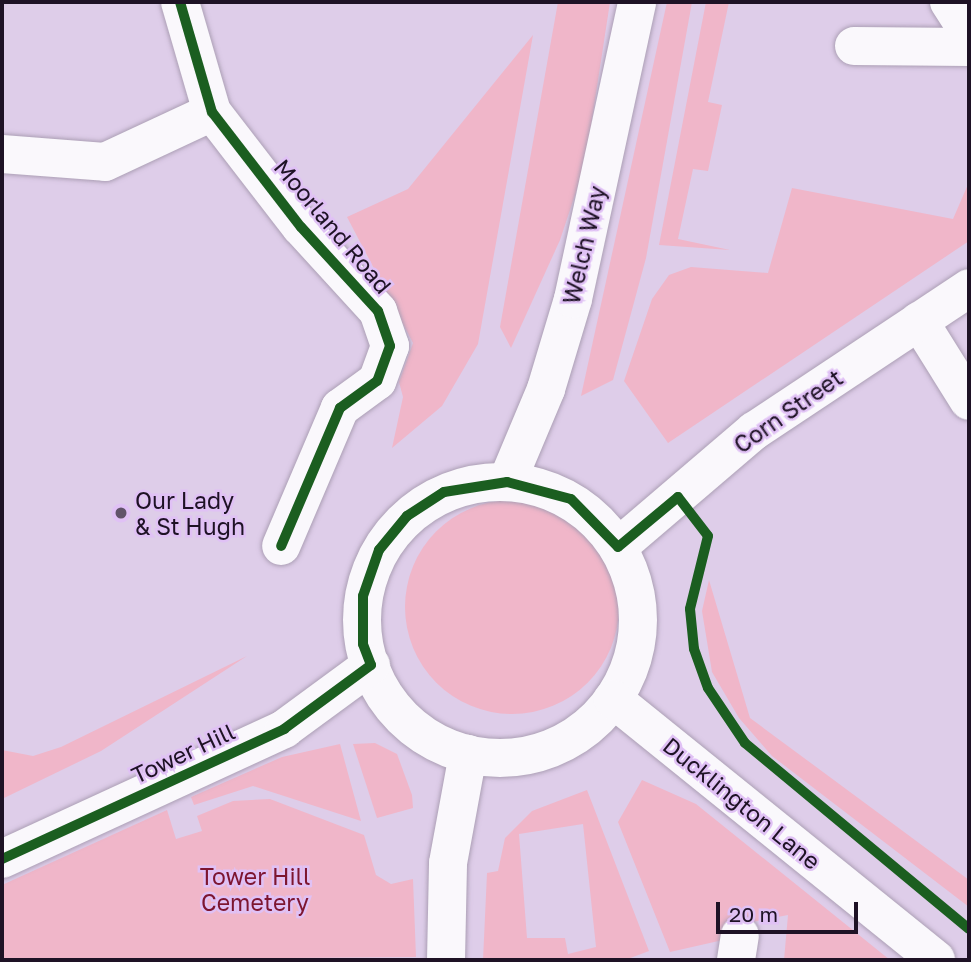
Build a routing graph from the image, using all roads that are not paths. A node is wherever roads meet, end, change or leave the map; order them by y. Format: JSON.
{"nodes":[{"id":1,"x":180,"y":2,"type":"edge"},
{"id":2,"x":637,"y":2,"type":"edge"},
{"id":3,"x":949,"y":2,"type":"edge"},
{"id":4,"x":969,"y":33,"type":"edge"},
{"id":5,"x":854,"y":46,"type":"dead end"},
{"id":6,"x":969,"y":47,"type":"edge"},
{"id":7,"x":212,"y":112,"type":"junction"},
{"id":8,"x":2,"y":154,"type":"edge"},
{"id":9,"x":969,"y":288,"type":"edge"},
{"id":10,"x":919,"y":321,"type":"junction"},
{"id":11,"x":969,"y":401,"type":"edge"},
{"id":12,"x":507,"y":482,"type":"junction"},
{"id":13,"x":281,"y":546,"type":"dead end"},
{"id":14,"x":618,"y":547,"type":"junction"},
{"id":15,"x":371,"y":665,"type":"junction"},
{"id":16,"x":613,"y":699,"type":"junction"},
{"id":17,"x":468,"y":754,"type":"junction"},
{"id":18,"x":2,"y":859,"type":"edge"},
{"id":19,"x":446,"y":960,"type":"edge"},
{"id":20,"x":936,"y":960,"type":"edge"}],
"edges":[{"from":1,"to":7,"type":"street","name":"Moorland Road"},
{"from":2,"to":12,"type":"street","name":"Welch Way"},
{"from":3,"to":4,"type":"street"},
{"from":5,"to":6,"type":"street"},
{"from":7,"to":8,"type":"street"},
{"from":7,"to":13,"type":"street","name":"Moorland Road"},
{"from":9,"to":10,"type":"street","name":"Corn Street"},
{"from":10,"to":11,"type":"street"},
{"from":10,"to":14,"type":"street","name":"Corn Street"},
{"from":12,"to":14,"type":"street"},
{"from":12,"to":15,"type":"street"},
{"from":14,"to":16,"type":"street"},
{"from":15,"to":17,"type":"street"},
{"from":15,"to":18,"type":"street","name":"Tower Hill"},
{"from":16,"to":17,"type":"street"},
{"from":16,"to":20,"type":"street","name":"Ducklington Lane"},
{"from":17,"to":19,"type":"street"}]}
